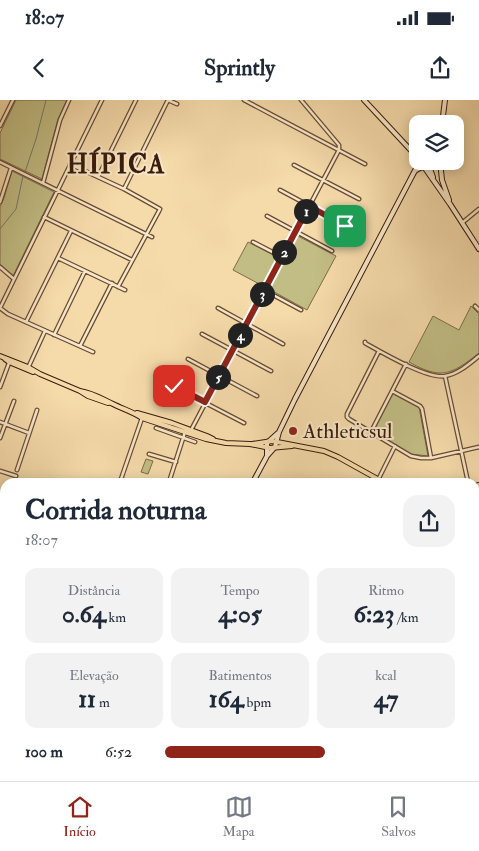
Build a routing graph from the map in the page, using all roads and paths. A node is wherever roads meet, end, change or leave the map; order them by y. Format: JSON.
{"nodes":[{"id":1,"x":13,"y":100,"type":"edge"},
{"id":2,"x":69,"y":100,"type":"edge"},
{"id":3,"x":102,"y":100,"type":"edge"},
{"id":4,"x":136,"y":100,"type":"edge"},
{"id":5,"x":168,"y":100,"type":"edge"},
{"id":6,"x":246,"y":100,"type":"edge"},
{"id":7,"x":301,"y":100,"type":"edge"},
{"id":8,"x":364,"y":100,"type":"edge"},
{"id":9,"x":444,"y":100,"type":"edge"},
{"id":10,"x":177,"y":104,"type":"dead end"},
{"id":11,"x":442,"y":115,"type":"edge"},
{"id":12,"x":0,"y":126,"type":"edge"},
{"id":13,"x":409,"y":149,"type":"edge"},
{"id":14,"x":338,"y":150,"type":"junction"},
{"id":15,"x":0,"y":162,"type":"edge"},
{"id":16,"x":70,"y":164,"type":"junction"},
{"id":17,"x":365,"y":164,"type":"dead end"},
{"id":18,"x":294,"y":165,"type":"dead end"},
{"id":19,"x":11,"y":168,"type":"junction"},
{"id":20,"x":417,"y":170,"type":"edge"},
{"id":21,"x":429,"y":170,"type":"edge"},
{"id":22,"x":441,"y":170,"type":"edge"},
{"id":23,"x":414,"y":172,"type":"joint"},
{"id":24,"x":98,"y":177,"type":"junction"},
{"id":25,"x":323,"y":180,"type":"junction"},
{"id":26,"x":43,"y":183,"type":"junction"},
{"id":27,"x":57,"y":190,"type":"junction"},
{"id":28,"x":124,"y":190,"type":"junction"},
{"id":29,"x":280,"y":190,"type":"dead end"},
{"id":30,"x":1,"y":197,"type":"edge"},
{"id":31,"x":360,"y":199,"type":"dead end"},
{"id":32,"x":0,"y":202,"type":"edge"},
{"id":33,"x":450,"y":204,"type":"junction"},
{"id":34,"x":309,"y":206,"type":"junction"},
{"id":35,"x":479,"y":209,"type":"edge"},
{"id":36,"x":267,"y":216,"type":"dead end"},
{"id":37,"x":44,"y":217,"type":"junction"},
{"id":38,"x":462,"y":223,"type":"junction"},
{"id":39,"x":345,"y":226,"type":"dead end"},
{"id":40,"x":71,"y":231,"type":"junction"},
{"id":41,"x":295,"y":232,"type":"junction"},
{"id":42,"x":147,"y":234,"type":"junction"},
{"id":43,"x":152,"y":237,"type":"dead end"},
{"id":44,"x":253,"y":242,"type":"dead end"},
{"id":45,"x":479,"y":249,"type":"edge"},
{"id":46,"x":332,"y":251,"type":"dead end"},
{"id":47,"x":282,"y":257,"type":"junction"},
{"id":48,"x":58,"y":258,"type":"junction"},
{"id":49,"x":132,"y":260,"type":"junction"},
{"id":50,"x":0,"y":267,"type":"edge"},
{"id":51,"x":85,"y":270,"type":"junction"},
{"id":52,"x":14,"y":279,"type":"junction"},
{"id":53,"x":112,"y":283,"type":"junction"},
{"id":54,"x":118,"y":286,"type":"junction"},
{"id":55,"x":125,"y":290,"type":"dead end"},
{"id":56,"x":264,"y":290,"type":"junction"},
{"id":57,"x":475,"y":306,"type":"dead end"},
{"id":58,"x":0,"y":308,"type":"edge"},
{"id":59,"x":218,"y":308,"type":"dead end"},
{"id":60,"x":301,"y":310,"type":"dead end"},
{"id":61,"x":479,"y":310,"type":"edge"},
{"id":62,"x":26,"y":322,"type":"junction"},
{"id":63,"x":246,"y":324,"type":"junction"},
{"id":64,"x":45,"y":330,"type":"junction"},
{"id":65,"x":54,"y":334,"type":"junction"},
{"id":66,"x":202,"y":334,"type":"dead end"},
{"id":67,"x":365,"y":342,"type":"dead end"},
{"id":68,"x":283,"y":344,"type":"dead end"},
{"id":69,"x":80,"y":346,"type":"junction"},
{"id":70,"x":233,"y":350,"type":"junction"},
{"id":71,"x":380,"y":351,"type":"junction"},
{"id":72,"x":93,"y":352,"type":"dead end"},
{"id":73,"x":0,"y":356,"type":"edge"},
{"id":74,"x":479,"y":356,"type":"edge"},
{"id":75,"x":188,"y":359,"type":"dead end"},
{"id":76,"x":10,"y":361,"type":"junction"},
{"id":77,"x":406,"y":364,"type":"junction"},
{"id":78,"x":28,"y":368,"type":"junction"},
{"id":79,"x":272,"y":371,"type":"dead end"},
{"id":80,"x":219,"y":375,"type":"junction"},
{"id":81,"x":446,"y":376,"type":"junction"},
{"id":82,"x":174,"y":386,"type":"dead end"},
{"id":83,"x":0,"y":387,"type":"edge"},
{"id":84,"x":392,"y":391,"type":"junction"},
{"id":85,"x":257,"y":396,"type":"dead end"},
{"id":86,"x":14,"y":401,"type":"dead end"},
{"id":87,"x":205,"y":402,"type":"junction"},
{"id":88,"x":37,"y":410,"type":"dead end"},
{"id":89,"x":143,"y":416,"type":"junction"},
{"id":90,"x":0,"y":422,"type":"edge"},
{"id":91,"x":244,"y":423,"type":"dead end"},
{"id":92,"x":5,"y":424,"type":"junction"},
{"id":93,"x":156,"y":428,"type":"dead end"},
{"id":94,"x":188,"y":432,"type":"junction"},
{"id":95,"x":279,"y":432,"type":"junction"},
{"id":96,"x":371,"y":432,"type":"junction"},
{"id":97,"x":29,"y":433,"type":"junction"},
{"id":98,"x":0,"y":438,"type":"edge"},
{"id":99,"x":184,"y":438,"type":"junction"},
{"id":100,"x":269,"y":441,"type":"junction"},
{"id":101,"x":195,"y":442,"type":"dead end"},
{"id":102,"x":276,"y":442,"type":"junction"},
{"id":103,"x":250,"y":444,"type":"junction"},
{"id":104,"x":292,"y":446,"type":"junction"},
{"id":105,"x":395,"y":446,"type":"junction"},
{"id":106,"x":266,"y":448,"type":"junction"},
{"id":107,"x":273,"y":448,"type":"junction"},
{"id":108,"x":479,"y":448,"type":"edge"},
{"id":109,"x":461,"y":451,"type":"junction"},
{"id":110,"x":149,"y":454,"type":"dead end"},
{"id":111,"x":267,"y":456,"type":"junction"},
{"id":112,"x":431,"y":458,"type":"junction"},
{"id":113,"x":176,"y":462,"type":"junction"},
{"id":114,"x":17,"y":470,"type":"dead end"},
{"id":115,"x":0,"y":471,"type":"edge"},
{"id":116,"x":16,"y":476,"type":"dead end"},
{"id":117,"x":121,"y":478,"type":"edge"},
{"id":118,"x":170,"y":478,"type":"edge"},
{"id":119,"x":255,"y":478,"type":"edge"},
{"id":120,"x":375,"y":478,"type":"edge"},
{"id":121,"x":383,"y":478,"type":"edge"},
{"id":122,"x":467,"y":478,"type":"edge"}],
"edges":[{"from":1,"to":12,"type":"street"},
{"from":2,"to":26,"type":"street"},
{"from":3,"to":16,"type":"street"},
{"from":4,"to":24,"type":"street"},
{"from":5,"to":10,"type":"street"},
{"from":5,"to":28,"type":"street"},
{"from":6,"to":14,"type":"street"},
{"from":7,"to":14,"type":"street"},
{"from":8,"to":13,"type":"main road"},
{"from":9,"to":11,"type":"main road"},
{"from":14,"to":17,"type":"street"},
{"from":14,"to":25,"type":"street"},
{"from":15,"to":19,"type":"street"},
{"from":16,"to":24,"type":"street"},
{"from":16,"to":27,"type":"street"},
{"from":18,"to":25,"type":"street"},
{"from":19,"to":26,"type":"street"},
{"from":19,"to":30,"type":"street"},
{"from":20,"to":23,"type":"main road"},
{"from":21,"to":33,"type":"main road"},
{"from":22,"to":33,"type":"main road"},
{"from":23,"to":95,"type":"main road"},
{"from":24,"to":28,"type":"street"},
{"from":25,"to":31,"type":"street"},
{"from":25,"to":34,"type":"street"},
{"from":26,"to":27,"type":"street"},
{"from":27,"to":37,"type":"street"},
{"from":27,"to":42,"type":"street"},
{"from":28,"to":42,"type":"street"},
{"from":29,"to":34,"type":"street"},
{"from":30,"to":32,"type":"street"},
{"from":33,"to":38,"type":"main road"},
{"from":34,"to":39,"type":"street"},
{"from":34,"to":41,"type":"street"},
{"from":35,"to":38,"type":"street"},
{"from":36,"to":41,"type":"street"},
{"from":37,"to":40,"type":"street"},
{"from":37,"to":52,"type":"street"},
{"from":38,"to":45,"type":"main road"},
{"from":40,"to":48,"type":"street"},
{"from":40,"to":49,"type":"street"},
{"from":41,"to":46,"type":"street"},
{"from":41,"to":47,"type":"street"},
{"from":42,"to":43,"type":"street"},
{"from":42,"to":49,"type":"street"},
{"from":44,"to":47,"type":"street"},
{"from":47,"to":56,"type":"street"},
{"from":48,"to":51,"type":"street"},
{"from":48,"to":62,"type":"street"},
{"from":49,"to":54,"type":"street"},
{"from":50,"to":52,"type":"street"},
{"from":51,"to":53,"type":"street"},
{"from":51,"to":65,"type":"street"},
{"from":52,"to":58,"type":"street"},
{"from":53,"to":54,"type":"street"},
{"from":53,"to":69,"type":"street"},
{"from":54,"to":55,"type":"street"},
{"from":56,"to":60,"type":"street"},
{"from":56,"to":63,"type":"street"},
{"from":57,"to":61,"type":"street"},
{"from":58,"to":62,"type":"street"},
{"from":59,"to":63,"type":"street"},
{"from":62,"to":64,"type":"street"},
{"from":63,"to":68,"type":"street"},
{"from":63,"to":70,"type":"street"},
{"from":64,"to":65,"type":"street"},
{"from":64,"to":78,"type":"street"},
{"from":65,"to":69,"type":"street"},
{"from":66,"to":70,"type":"street"},
{"from":67,"to":71,"type":"street"},
{"from":69,"to":72,"type":"street"},
{"from":70,"to":79,"type":"street"},
{"from":70,"to":80,"type":"street"},
{"from":71,"to":77,"type":"street"},
{"from":71,"to":96,"type":"street"},
{"from":73,"to":76,"type":"main road"},
{"from":74,"to":81,"type":"street"},
{"from":75,"to":80,"type":"street"},
{"from":76,"to":78,"type":"main road"},
{"from":76,"to":83,"type":"street"},
{"from":77,"to":81,"type":"street"},
{"from":77,"to":84,"type":"street"},
{"from":78,"to":89,"type":"main road"},
{"from":80,"to":85,"type":"street"},
{"from":80,"to":87,"type":"street"},
{"from":81,"to":109,"type":"street"},
{"from":82,"to":87,"type":"street"},
{"from":84,"to":96,"type":"street"},
{"from":84,"to":112,"type":"street"},
{"from":86,"to":92,"type":"street"},
{"from":87,"to":91,"type":"street"},
{"from":87,"to":94,"type":"street"},
{"from":88,"to":97,"type":"street"},
{"from":89,"to":94,"type":"main road"},
{"from":89,"to":117,"type":"street"},
{"from":90,"to":92,"type":"street"},
{"from":92,"to":97,"type":"street"},
{"from":92,"to":98,"type":"street"},
{"from":93,"to":99,"type":"street"},
{"from":94,"to":99,"type":"street"},
{"from":94,"to":103,"type":"main road"},
{"from":95,"to":100,"type":"main road"},
{"from":95,"to":102,"type":"main road"},
{"from":96,"to":105,"type":"street"},
{"from":97,"to":114,"type":"street"},
{"from":99,"to":101,"type":"street"},
{"from":99,"to":113,"type":"street"},
{"from":100,"to":102,"type":"main road"},
{"from":100,"to":103,"type":"main road"},
{"from":100,"to":106,"type":"main road"},
{"from":102,"to":104,"type":"main road"},
{"from":102,"to":107,"type":"main road"},
{"from":103,"to":106,"type":"main road"},
{"from":104,"to":107,"type":"main road"},
{"from":104,"to":120,"type":"main road"},
{"from":105,"to":112,"type":"street"},
{"from":105,"to":121,"type":"street"},
{"from":106,"to":107,"type":"main road"},
{"from":106,"to":111,"type":"main road"},
{"from":107,"to":111,"type":"main road"},
{"from":108,"to":109,"type":"street"},
{"from":109,"to":112,"type":"street"},
{"from":109,"to":122,"type":"street"},
{"from":110,"to":113,"type":"street"},
{"from":111,"to":119,"type":"main road"},
{"from":113,"to":118,"type":"street"},
{"from":115,"to":116,"type":"street"}]}
